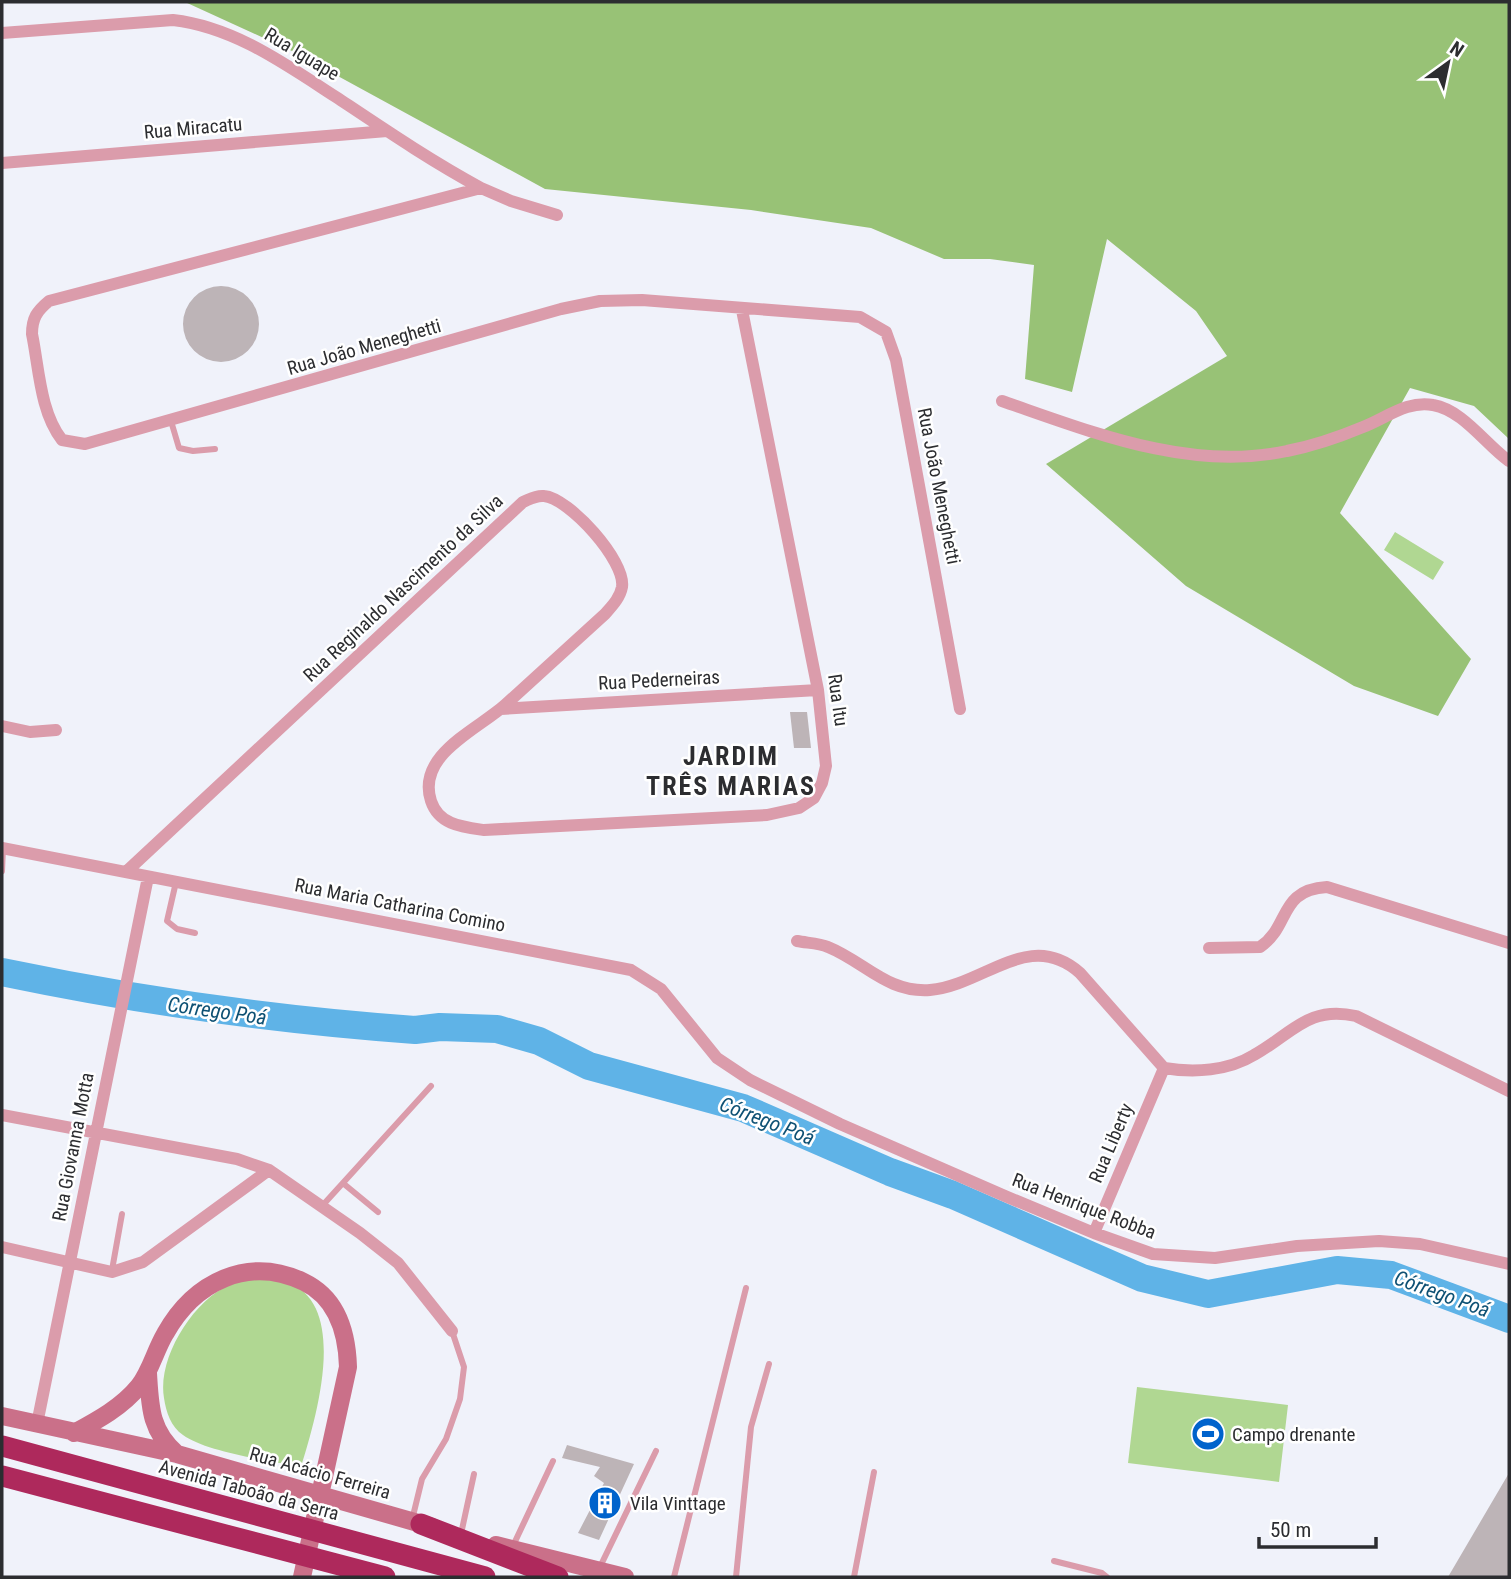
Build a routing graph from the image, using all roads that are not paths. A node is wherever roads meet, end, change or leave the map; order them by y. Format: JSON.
{"nodes":[{"id":1,"x":2,"y":33,"type":"edge"},
{"id":2,"x":387,"y":131,"type":"junction"},
{"id":3,"x":2,"y":163,"type":"edge"},
{"id":4,"x":481,"y":188,"type":"junction"},
{"id":5,"x":557,"y":215,"type":"dead end"},
{"id":6,"x":742,"y":310,"type":"junction"},
{"id":7,"x":1002,"y":401,"type":"dead end"},
{"id":8,"x":171,"y":421,"type":"junction"},
{"id":9,"x":215,"y":449,"type":"dead end"},
{"id":10,"x":1509,"y":461,"type":"edge"},
{"id":11,"x":818,"y":690,"type":"junction"},
{"id":12,"x":501,"y":709,"type":"junction"},
{"id":13,"x":960,"y":709,"type":"dead end"},
{"id":14,"x":2,"y":726,"type":"edge"},
{"id":15,"x":56,"y":730,"type":"dead end"},
{"id":16,"x":431,"y":773,"type":"joint"},
{"id":17,"x":3,"y":848,"type":"edge"},
{"id":18,"x":2,"y":871,"type":"edge"},
{"id":19,"x":127,"y":871,"type":"junction"},
{"id":20,"x":148,"y":877,"type":"junction"},
{"id":21,"x":176,"y":882,"type":"junction"},
{"id":22,"x":195,"y":933,"type":"dead end"},
{"id":23,"x":797,"y":941,"type":"dead end"},
{"id":24,"x":1509,"y":943,"type":"edge"},
{"id":25,"x":1209,"y":948,"type":"dead end"},
{"id":26,"x":1164,"y":1068,"type":"junction"},
{"id":27,"x":750,"y":1080,"type":"joint"},
{"id":28,"x":431,"y":1086,"type":"dead end"},
{"id":29,"x":1509,"y":1091,"type":"edge"},
{"id":30,"x":2,"y":1115,"type":"edge"},
{"id":31,"x":95,"y":1132,"type":"junction"},
{"id":32,"x":270,"y":1170,"type":"junction"},
{"id":33,"x":344,"y":1184,"type":"junction"},
{"id":34,"x":322,"y":1206,"type":"junction"},
{"id":35,"x":378,"y":1212,"type":"dead end"},
{"id":36,"x":122,"y":1214,"type":"dead end"},
{"id":37,"x":1094,"y":1233,"type":"junction"},
{"id":38,"x":2,"y":1247,"type":"edge"},
{"id":39,"x":72,"y":1260,"type":"junction"},
{"id":40,"x":1509,"y":1264,"type":"edge"},
{"id":41,"x":112,"y":1272,"type":"junction"},
{"id":42,"x":746,"y":1288,"type":"dead end"},
{"id":43,"x":452,"y":1331,"type":"joint"},
{"id":44,"x":769,"y":1364,"type":"dead end"},
{"id":45,"x":148,"y":1373,"type":"junction"},
{"id":46,"x":150,"y":1411,"type":"junction"},
{"id":47,"x":2,"y":1416,"type":"edge"},
{"id":48,"x":37,"y":1424,"type":"junction"},
{"id":49,"x":74,"y":1433,"type":"junction"},
{"id":50,"x":126,"y":1443,"type":"junction"},
{"id":51,"x":2,"y":1446,"type":"edge"},
{"id":52,"x":656,"y":1451,"type":"dead end"},
{"id":53,"x":177,"y":1454,"type":"junction"},
{"id":54,"x":553,"y":1461,"type":"dead end"},
{"id":55,"x":874,"y":1472,"type":"dead end"},
{"id":56,"x":474,"y":1474,"type":"dead end"},
{"id":57,"x":2,"y":1476,"type":"edge"},
{"id":58,"x":416,"y":1523,"type":"junction"},
{"id":59,"x":461,"y":1535,"type":"junction"},
{"id":60,"x":511,"y":1549,"type":"junction"},
{"id":61,"x":1054,"y":1561,"type":"dead end"},
{"id":62,"x":599,"y":1571,"type":"junction"},
{"id":63,"x":375,"y":1575,"type":"edge"},
{"id":64,"x":302,"y":1577,"type":"edge"},
{"id":65,"x":485,"y":1577,"type":"edge"},
{"id":66,"x":558,"y":1577,"type":"edge"},
{"id":67,"x":625,"y":1577,"type":"edge"},
{"id":68,"x":674,"y":1577,"type":"edge"},
{"id":69,"x":736,"y":1577,"type":"edge"},
{"id":70,"x":854,"y":1577,"type":"edge"},
{"id":71,"x":1107,"y":1577,"type":"edge"}],
"edges":[{"from":1,"to":2,"type":"street","name":"Rua Iguape"},
{"from":2,"to":3,"type":"street","name":"Rua Miracatu"},
{"from":2,"to":4,"type":"street","name":"Rua Iguape"},
{"from":4,"to":5,"type":"street","name":"Rua Iguape"},
{"from":4,"to":8,"type":"street","name":"Rua João Meneghetti"},
{"from":6,"to":8,"type":"street","name":"Rua João Meneghetti"},
{"from":6,"to":11,"type":"street","name":"Rua Itu"},
{"from":6,"to":13,"type":"street","name":"Rua João Meneghetti"},
{"from":7,"to":10,"type":"street"},
{"from":8,"to":9,"type":"lane"},
{"from":11,"to":12,"type":"street","name":"Rua Pederneiras"},
{"from":11,"to":16,"type":"street","name":"Rua Itu"},
{"from":12,"to":16,"type":"street","name":"Rua Reginaldo Nascimento da Silva"},
{"from":12,"to":19,"type":"street","name":"Rua Reginaldo Nascimento da Silva"},
{"from":14,"to":15,"type":"street"},
{"from":17,"to":18,"type":"lane"},
{"from":17,"to":19,"type":"street","name":"Rua Maria Catharina Comino"},
{"from":19,"to":20,"type":"street","name":"Rua Maria Catharina Comino"},
{"from":20,"to":21,"type":"street","name":"Rua Maria Catharina Comino"},
{"from":20,"to":31,"type":"street","name":"Rua Giovanna Motta"},
{"from":21,"to":22,"type":"lane"},
{"from":21,"to":27,"type":"street","name":"Rua Maria Catharina Comino"},
{"from":23,"to":26,"type":"street"},
{"from":24,"to":25,"type":"street"},
{"from":26,"to":29,"type":"street"},
{"from":26,"to":37,"type":"street","name":"Rua Liberty"},
{"from":27,"to":37,"type":"street","name":"Rua Henrique Robba"},
{"from":28,"to":33,"type":"lane"},
{"from":30,"to":31,"type":"street"},
{"from":31,"to":32,"type":"street"},
{"from":31,"to":39,"type":"street","name":"Rua Giovanna Motta"},
{"from":32,"to":34,"type":"street"},
{"from":32,"to":41,"type":"street"},
{"from":33,"to":34,"type":"lane"},
{"from":33,"to":35,"type":"lane"},
{"from":34,"to":43,"type":"street"},
{"from":36,"to":41,"type":"lane"},
{"from":37,"to":40,"type":"street","name":"Rua Henrique Robba"},
{"from":38,"to":39,"type":"street"},
{"from":39,"to":41,"type":"street"},
{"from":39,"to":48,"type":"street","name":"Rua Giovanna Motta"},
{"from":42,"to":68,"type":"lane"},
{"from":43,"to":58,"type":"lane"},
{"from":44,"to":69,"type":"lane"},
{"from":45,"to":46,"type":"main road"},
{"from":45,"to":49,"type":"main road"},
{"from":45,"to":64,"type":"main road"},
{"from":46,"to":50,"type":"main road"},
{"from":46,"to":53,"type":"main road"},
{"from":47,"to":48,"type":"main road","name":"Rua Acácio Ferreira"},
{"from":48,"to":49,"type":"main road","name":"Rua Acácio Ferreira"},
{"from":49,"to":50,"type":"main road","name":"Rua Acácio Ferreira"},
{"from":50,"to":53,"type":"main road","name":"Rua Acácio Ferreira"},
{"from":51,"to":65,"type":"highway","name":"Avenida Taboão da Serra"},
{"from":52,"to":62,"type":"lane"},
{"from":53,"to":58,"type":"main road","name":"Rua Acácio Ferreira"},
{"from":54,"to":60,"type":"lane"},
{"from":55,"to":70,"type":"lane"},
{"from":56,"to":59,"type":"lane"},
{"from":57,"to":63,"type":"highway"},
{"from":58,"to":59,"type":"main road","name":"Rua Acácio Ferreira"},
{"from":58,"to":66,"type":"highway"},
{"from":59,"to":60,"type":"main road","name":"Rua Acácio Ferreira"},
{"from":60,"to":62,"type":"main road","name":"Rua Acácio Ferreira"},
{"from":61,"to":71,"type":"lane"},
{"from":62,"to":67,"type":"main road","name":"Rua Acácio Ferreira"}]}
